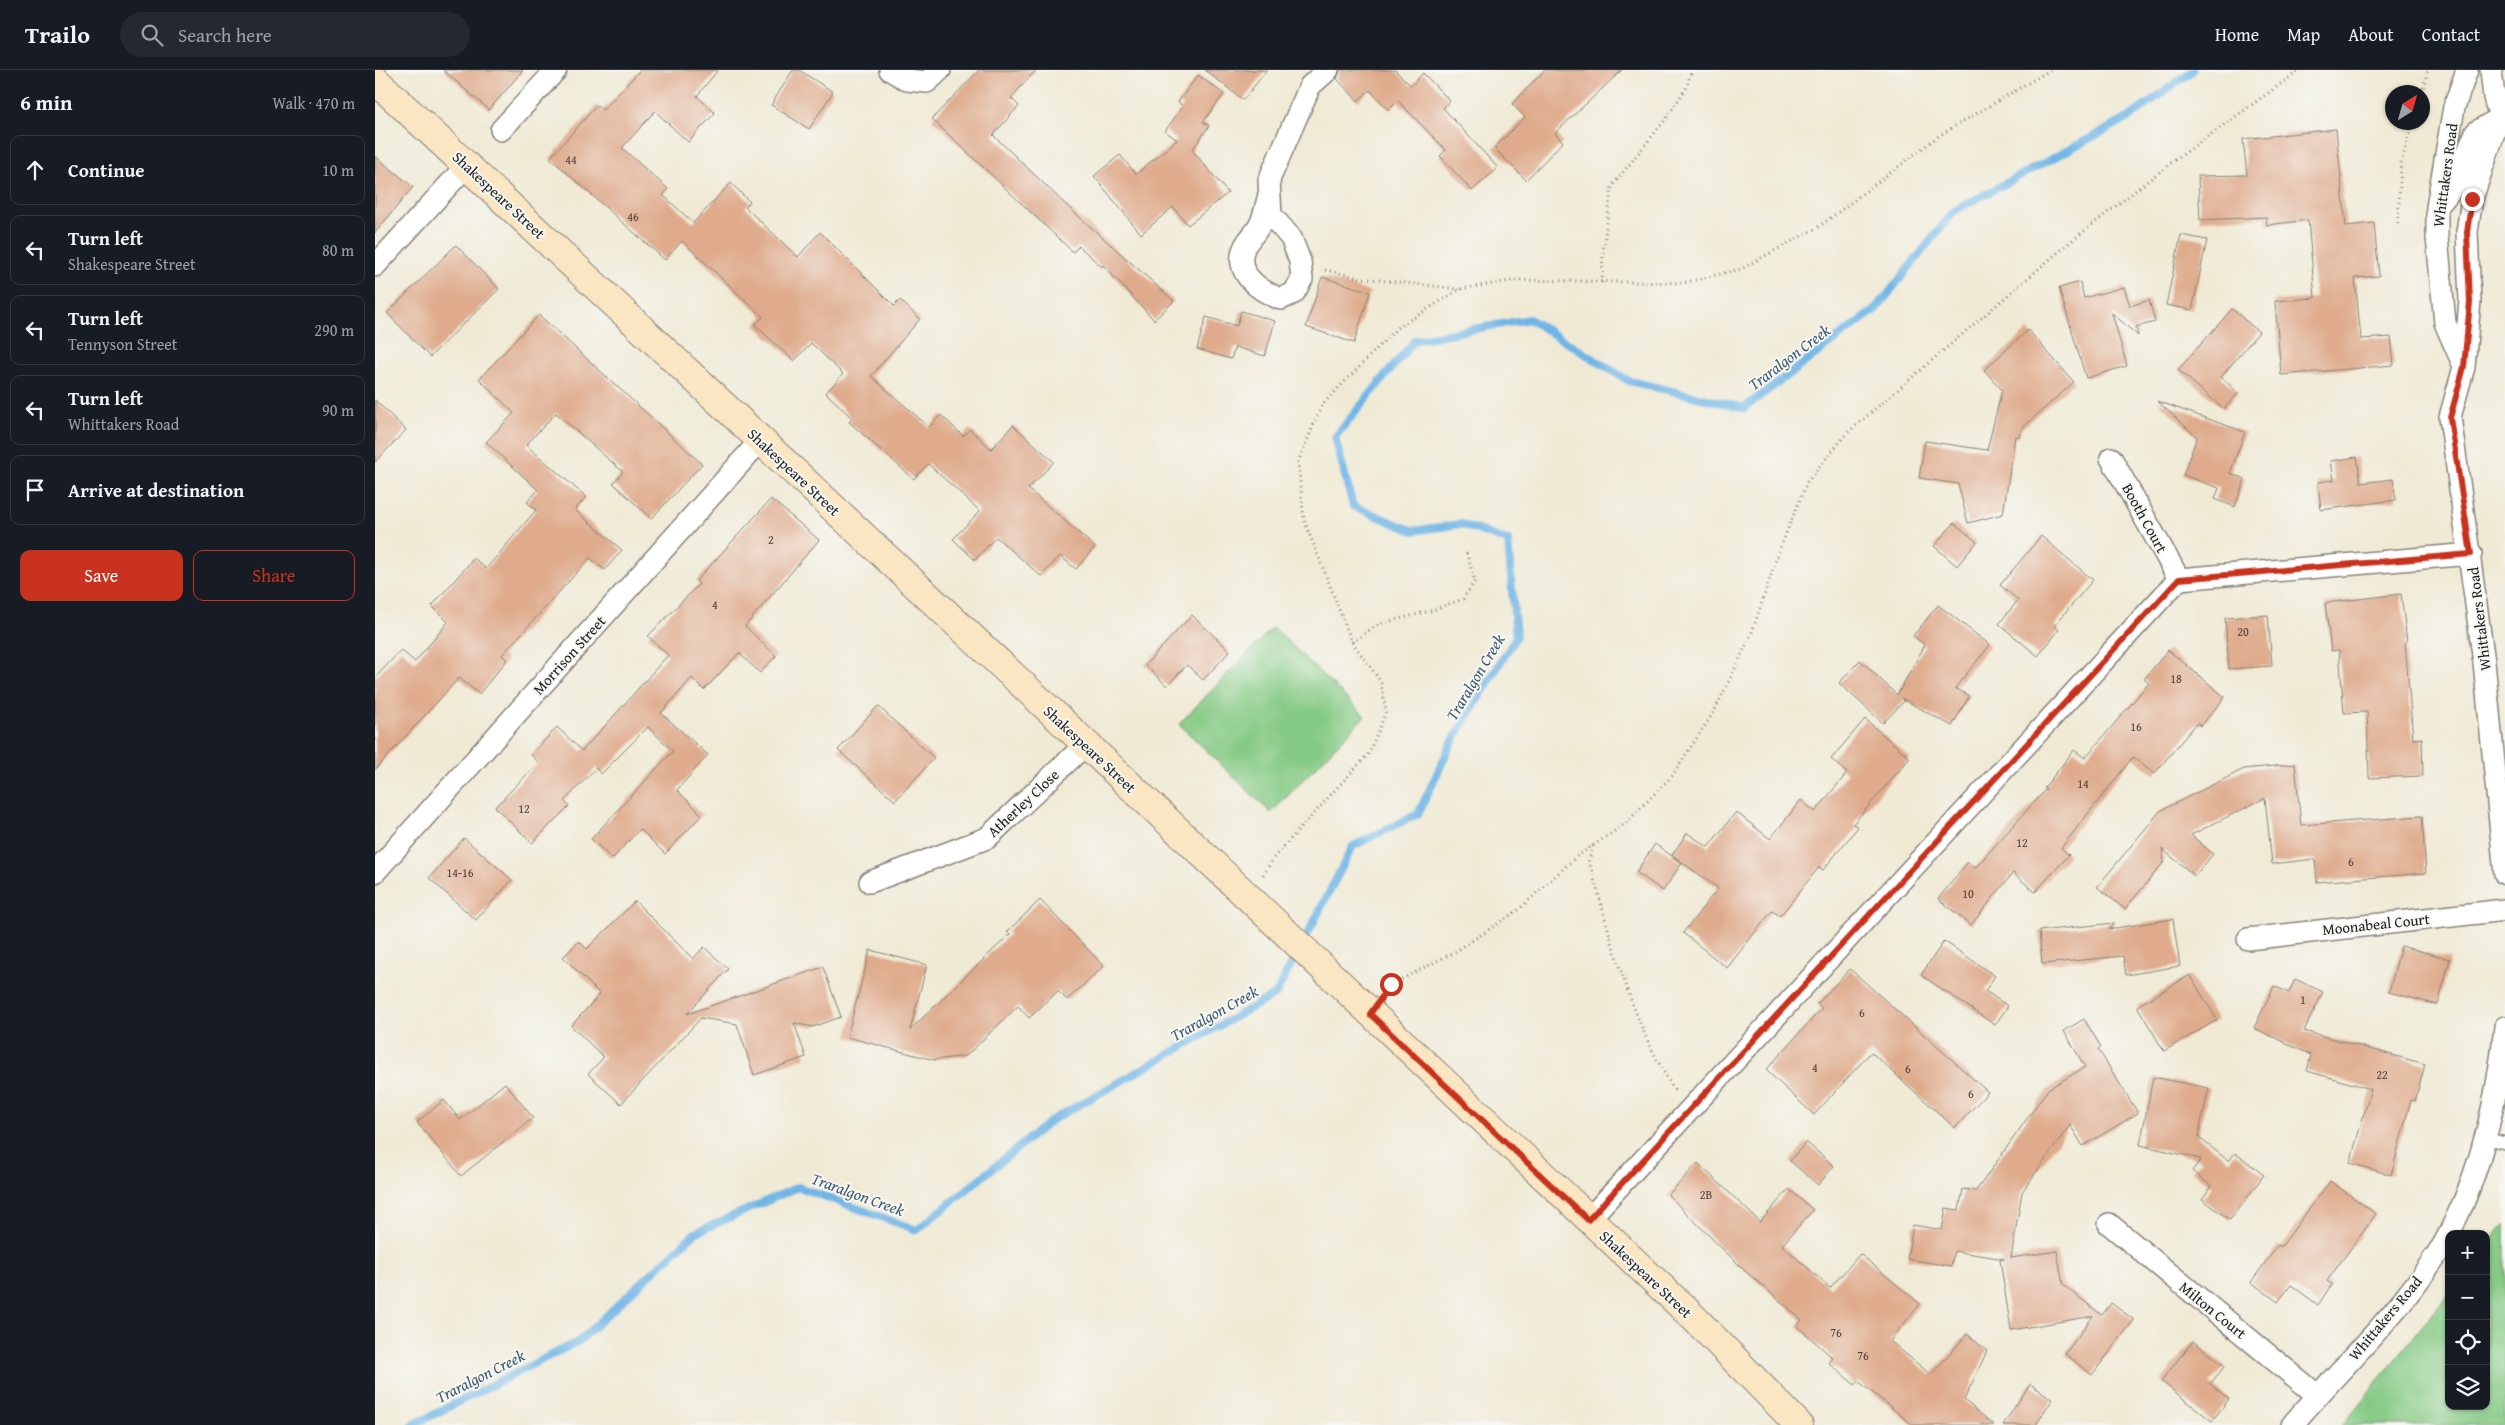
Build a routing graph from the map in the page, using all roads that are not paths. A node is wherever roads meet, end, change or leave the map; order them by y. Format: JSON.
{"nodes":[{"id":1,"x":555,"y":70,"type":"edge"},
{"id":2,"x":890,"y":70,"type":"edge"},
{"id":3,"x":1328,"y":70,"type":"edge"},
{"id":4,"x":2467,"y":70,"type":"edge"},
{"id":5,"x":2491,"y":70,"type":"edge"},
{"id":6,"x":934,"y":76,"type":"edge"},
{"id":7,"x":375,"y":80,"type":"edge"},
{"id":8,"x":2504,"y":114,"type":"edge"},
{"id":9,"x":501,"y":130,"type":"dead end"},
{"id":10,"x":2505,"y":152,"type":"edge"},
{"id":11,"x":467,"y":166,"type":"junction"},
{"id":12,"x":2479,"y":177,"type":"junction"},
{"id":13,"x":1269,"y":194,"type":"junction"},
{"id":14,"x":2437,"y":207,"type":"junction"},
{"id":15,"x":375,"y":266,"type":"edge"},
{"id":16,"x":2464,"y":367,"type":"junction"},
{"id":17,"x":760,"y":441,"type":"junction"},
{"id":18,"x":2111,"y":458,"type":"dead end"},
{"id":19,"x":2471,"y":554,"type":"junction"},
{"id":20,"x":2179,"y":579,"type":"junction"},
{"id":21,"x":1086,"y":744,"type":"junction"},
{"id":22,"x":376,"y":869,"type":"edge"},
{"id":23,"x":2505,"y":874,"type":"edge"},
{"id":24,"x":870,"y":882,"type":"dead end"},
{"id":25,"x":2505,"y":910,"type":"edge"},
{"id":26,"x":2248,"y":939,"type":"dead end"},
{"id":27,"x":2505,"y":1027,"type":"edge"},
{"id":28,"x":2495,"y":1140,"type":"edge"},
{"id":29,"x":1588,"y":1220,"type":"junction"},
{"id":30,"x":2109,"y":1224,"type":"dead end"},
{"id":31,"x":2317,"y":1395,"type":"junction"},
{"id":32,"x":1799,"y":1425,"type":"edge"},
{"id":33,"x":2292,"y":1425,"type":"edge"}],
"edges":[{"from":1,"to":9,"type":"street"},
{"from":2,"to":6,"type":"street"},
{"from":3,"to":13,"type":"street"},
{"from":4,"to":14,"type":"street","name":"Whittakers Road"},
{"from":5,"to":8,"type":"street"},
{"from":7,"to":11,"type":"main road","name":"Shakespeare Street"},
{"from":8,"to":12,"type":"street","name":"Whittakers Road"},
{"from":8,"to":14,"type":"street"},
{"from":10,"to":12,"type":"street"},
{"from":11,"to":15,"type":"street"},
{"from":11,"to":17,"type":"main road","name":"Shakespeare Street"},
{"from":12,"to":16,"type":"street","name":"Whittakers Road"},
{"from":13,"to":13,"type":"street"},
{"from":14,"to":16,"type":"street","name":"Whittakers Road"},
{"from":16,"to":19,"type":"street","name":"Whittakers Road"},
{"from":17,"to":21,"type":"main road","name":"Shakespeare Street"},
{"from":17,"to":22,"type":"street","name":"Morrison Street"},
{"from":18,"to":20,"type":"street","name":"Booth Court"},
{"from":19,"to":20,"type":"street"},
{"from":19,"to":23,"type":"street","name":"Whittakers Road"},
{"from":20,"to":29,"type":"street"},
{"from":21,"to":24,"type":"street","name":"Atherley Close"},
{"from":21,"to":29,"type":"main road","name":"Shakespeare Street"},
{"from":25,"to":26,"type":"street","name":"Moonabeal Court"},
{"from":27,"to":28,"type":"street","name":"Whittakers Road"},
{"from":28,"to":31,"type":"street","name":"Whittakers Road"},
{"from":29,"to":32,"type":"main road","name":"Shakespeare Street"},
{"from":30,"to":31,"type":"street","name":"Milton Court"},
{"from":31,"to":33,"type":"street","name":"Whittakers Road"}]}
